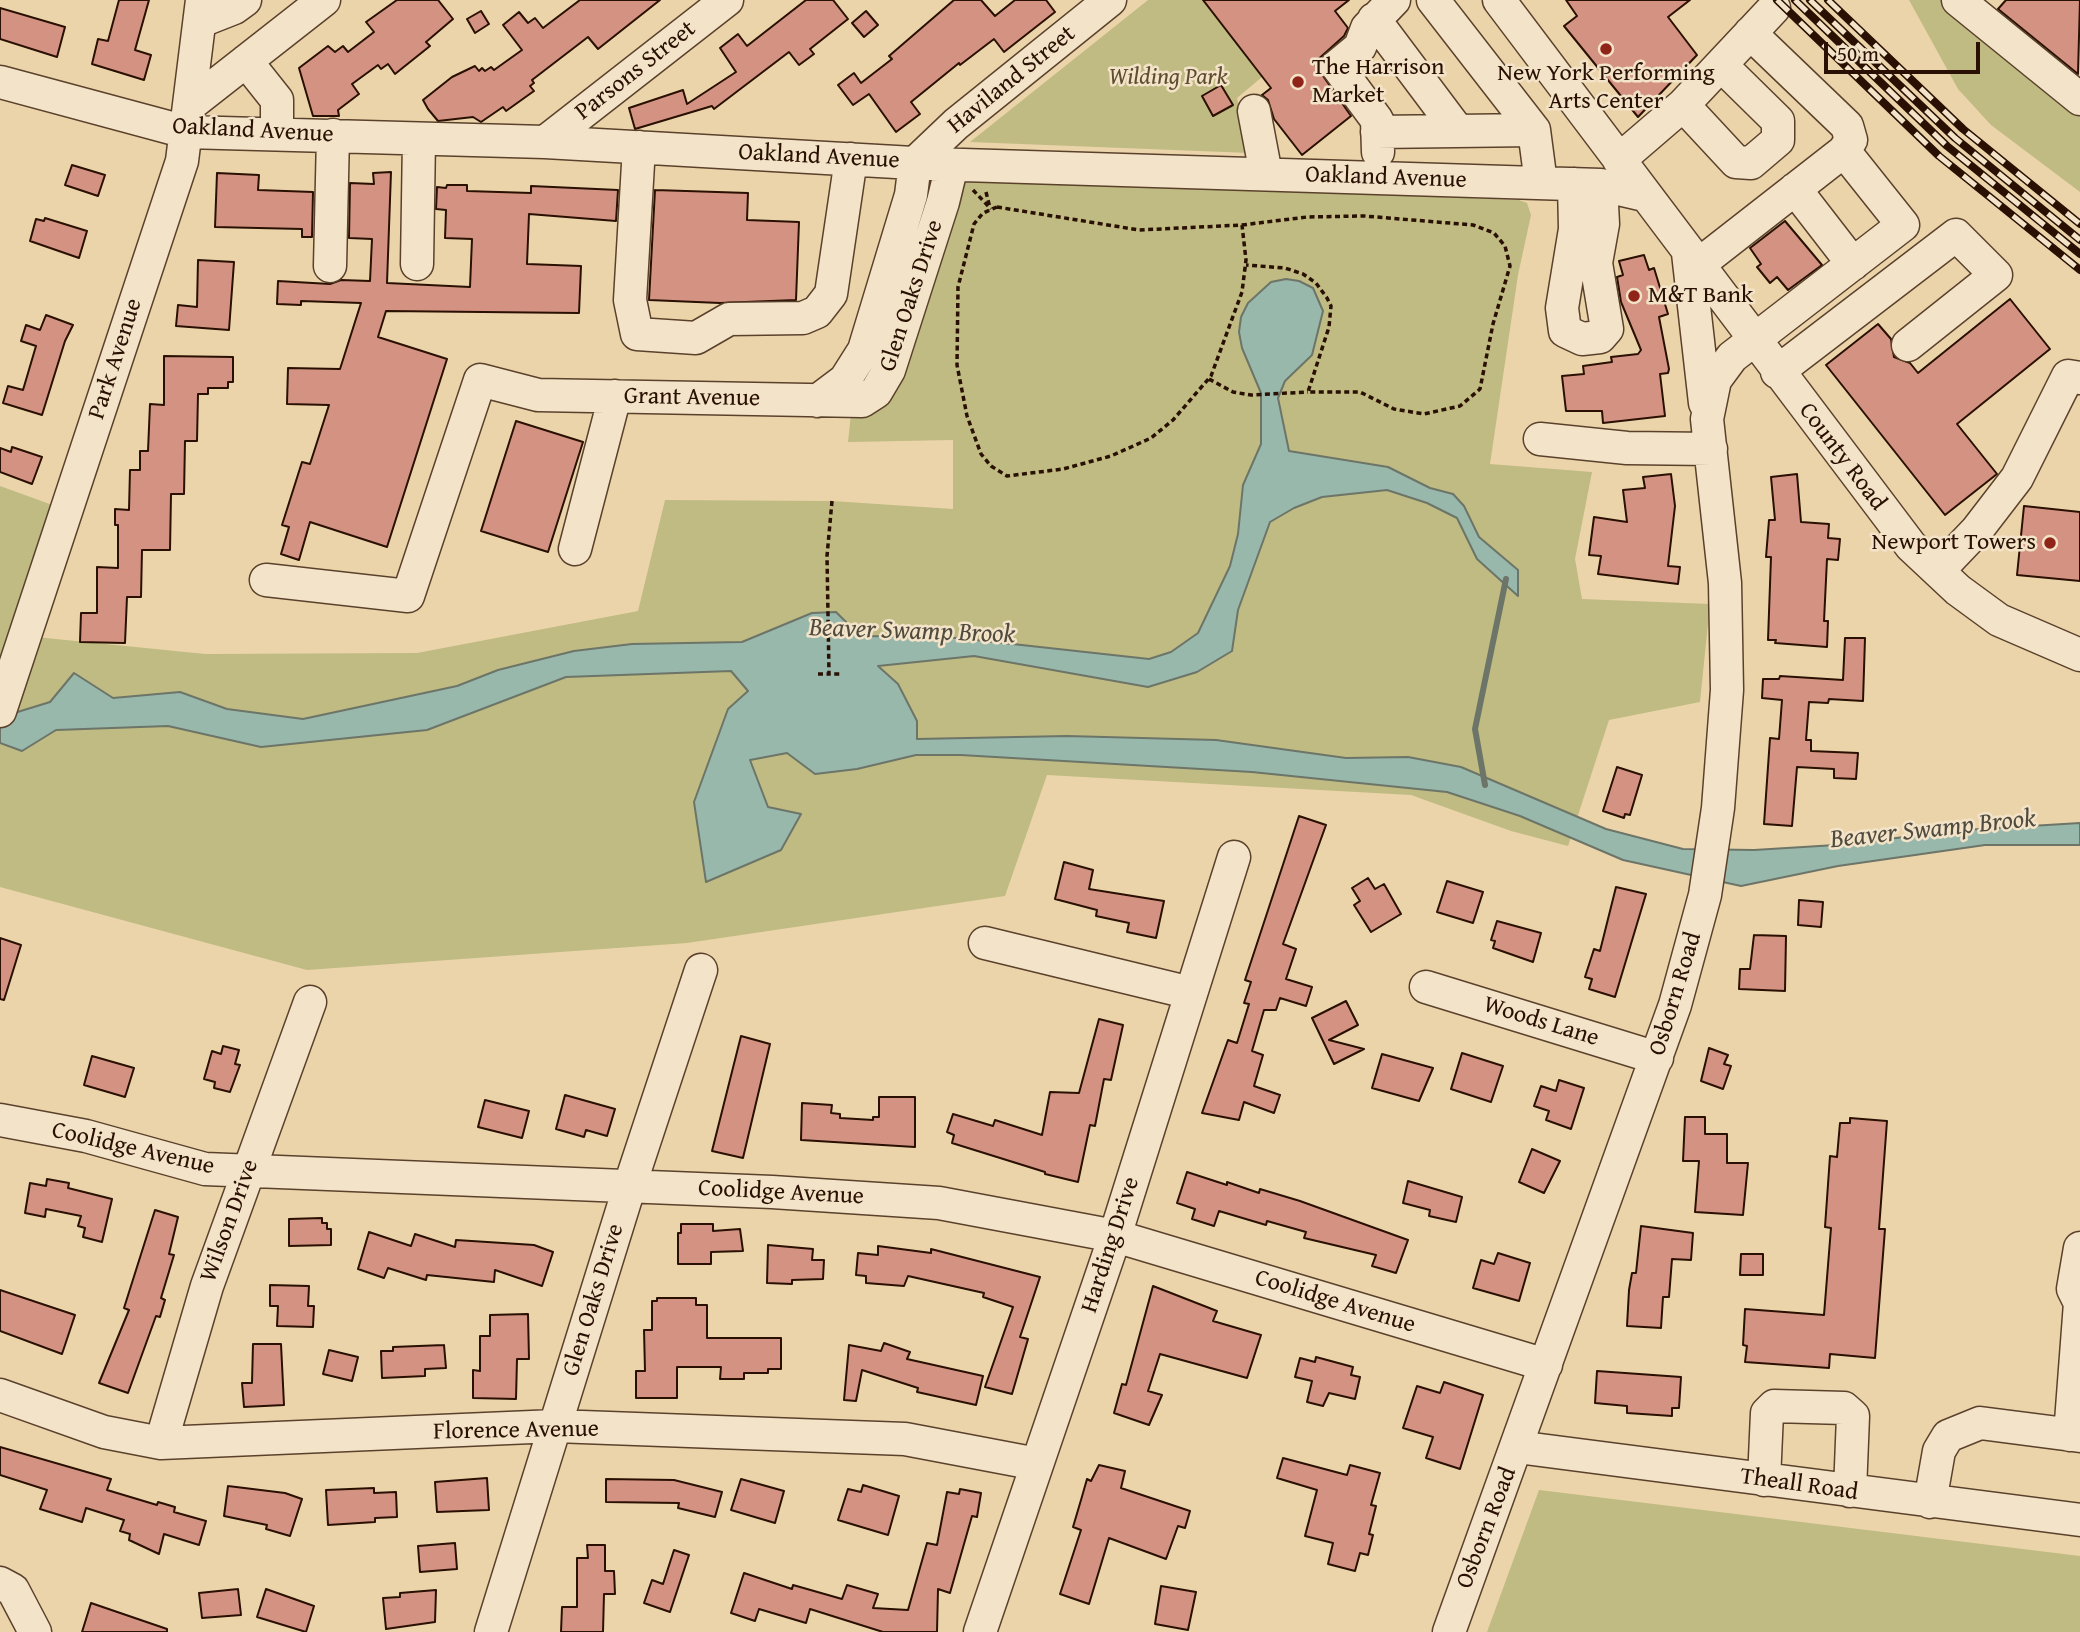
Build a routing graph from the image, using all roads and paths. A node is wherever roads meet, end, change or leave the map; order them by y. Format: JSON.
{"nodes":[{"id":1,"x":245,"y":0,"type":"edge"},
{"id":2,"x":324,"y":0,"type":"edge"},
{"id":3,"x":727,"y":0,"type":"edge"},
{"id":4,"x":1110,"y":0,"type":"edge"},
{"id":5,"x":1433,"y":0,"type":"edge"},
{"id":6,"x":1499,"y":0,"type":"edge"},
{"id":7,"x":1958,"y":0,"type":"edge"},
{"id":8,"x":1774,"y":8,"type":"dead end"},
{"id":9,"x":202,"y":10,"type":"edge"},
{"id":10,"x":1384,"y":10,"type":"edge"},
{"id":11,"x":1750,"y":33,"type":"junction"},
{"id":12,"x":246,"y":61,"type":"junction"},
{"id":13,"x":1721,"y":65,"type":"junction"},
{"id":14,"x":0,"y":82,"type":"edge"},
{"id":15,"x":2080,"y":99,"type":"edge"},
{"id":16,"x":1683,"y":105,"type":"junction"},
{"id":17,"x":1254,"y":111,"type":"dead end"},
{"id":18,"x":188,"y":119,"type":"junction"},
{"id":19,"x":1534,"y":130,"type":"junction"},
{"id":20,"x":1458,"y":131,"type":"junction"},
{"id":21,"x":1377,"y":132,"type":"junction"},
{"id":22,"x":276,"y":133,"type":"junction"},
{"id":23,"x":333,"y":135,"type":"junction"},
{"id":24,"x":419,"y":139,"type":"junction"},
{"id":25,"x":545,"y":142,"type":"junction"},
{"id":26,"x":639,"y":146,"type":"junction"},
{"id":27,"x":1844,"y":151,"type":"junction"},
{"id":28,"x":851,"y":159,"type":"junction"},
{"id":29,"x":915,"y":163,"type":"junction"},
{"id":30,"x":958,"y":173,"type":"junction"},
{"id":31,"x":1266,"y":174,"type":"junction"},
{"id":32,"x":1598,"y":176,"type":"junction"},
{"id":33,"x":1380,"y":178,"type":"junction"},
{"id":34,"x":1541,"y":183,"type":"junction"},
{"id":35,"x":985,"y":189,"type":"dead end"},
{"id":36,"x":1795,"y":189,"type":"junction"},
{"id":37,"x":1644,"y":195,"type":"joint"},
{"id":38,"x":991,"y":209,"type":"junction"},
{"id":39,"x":1242,"y":225,"type":"junction"},
{"id":40,"x":1693,"y":258,"type":"junction"},
{"id":41,"x":417,"y":264,"type":"dead end"},
{"id":42,"x":1853,"y":264,"type":"junction"},
{"id":43,"x":1246,"y":265,"type":"junction"},
{"id":44,"x":330,"y":266,"type":"dead end"},
{"id":45,"x":1753,"y":340,"type":"junction"},
{"id":46,"x":1909,"y":345,"type":"dead end"},
{"id":47,"x":1777,"y":372,"type":"junction"},
{"id":48,"x":2080,"y":378,"type":"edge"},
{"id":49,"x":1209,"y":379,"type":"junction"},
{"id":50,"x":1308,"y":392,"type":"junction"},
{"id":51,"x":615,"y":396,"type":"junction"},
{"id":52,"x":831,"y":401,"type":"junction"},
{"id":53,"x":1709,"y":434,"type":"junction"},
{"id":54,"x":1540,"y":439,"type":"dead end"},
{"id":55,"x":832,"y":501,"type":"dead end"},
{"id":56,"x":575,"y":549,"type":"dead end"},
{"id":57,"x":1938,"y":571,"type":"junction"},
{"id":58,"x":266,"y":580,"type":"dead end"},
{"id":59,"x":2080,"y":655,"type":"edge"},
{"id":60,"x":818,"y":674,"type":"dead end"},
{"id":61,"x":829,"y":674,"type":"junction"},
{"id":62,"x":842,"y":674,"type":"dead end"},
{"id":63,"x":1,"y":707,"type":"edge"},
{"id":64,"x":1234,"y":857,"type":"dead end"},
{"id":65,"x":985,"y":943,"type":"dead end"},
{"id":66,"x":701,"y":970,"type":"dead end"},
{"id":67,"x":1426,"y":987,"type":"dead end"},
{"id":68,"x":1191,"y":993,"type":"junction"},
{"id":69,"x":310,"y":1002,"type":"dead end"},
{"id":70,"x":1657,"y":1058,"type":"junction"},
{"id":71,"x":0,"y":1120,"type":"edge"},
{"id":72,"x":248,"y":1171,"type":"junction"},
{"id":73,"x":630,"y":1185,"type":"junction"},
{"id":74,"x":1115,"y":1236,"type":"junction"},
{"id":75,"x":2080,"y":1248,"type":"edge"},
{"id":76,"x":2080,"y":1303,"type":"edge"},
{"id":77,"x":1546,"y":1365,"type":"junction"},
{"id":78,"x":0,"y":1395,"type":"edge"},
{"id":79,"x":555,"y":1426,"type":"junction"},
{"id":80,"x":2075,"y":1436,"type":"edge"},
{"id":81,"x":161,"y":1443,"type":"junction"},
{"id":82,"x":1517,"y":1447,"type":"junction"},
{"id":83,"x":1037,"y":1464,"type":"junction"},
{"id":84,"x":1764,"y":1480,"type":"junction"},
{"id":85,"x":1850,"y":1491,"type":"junction"},
{"id":86,"x":1930,"y":1502,"type":"junction"},
{"id":87,"x":2080,"y":1520,"type":"edge"},
{"id":88,"x":0,"y":1583,"type":"edge"},
{"id":89,"x":35,"y":1632,"type":"edge"},
{"id":90,"x":491,"y":1632,"type":"edge"},
{"id":91,"x":980,"y":1632,"type":"edge"},
{"id":92,"x":1449,"y":1632,"type":"edge"}],
"edges":[{"from":1,"to":9,"type":"street"},
{"from":2,"to":12,"type":"street"},
{"from":3,"to":25,"type":"street","name":"Parsons Street"},
{"from":4,"to":29,"type":"street","name":"Haviland Street"},
{"from":5,"to":19,"type":"street"},
{"from":6,"to":32,"type":"street"},
{"from":7,"to":15,"type":"street"},
{"from":8,"to":11,"type":"street"},
{"from":9,"to":18,"type":"street","name":"Park Avenue"},
{"from":10,"to":20,"type":"street"},
{"from":10,"to":21,"type":"street"},
{"from":11,"to":13,"type":"street"},
{"from":11,"to":27,"type":"street"},
{"from":12,"to":18,"type":"street"},
{"from":12,"to":22,"type":"street"},
{"from":13,"to":16,"type":"street"},
{"from":13,"to":16,"type":"street"},
{"from":14,"to":18,"type":"street","name":"Oakland Avenue"},
{"from":16,"to":32,"type":"street"},
{"from":17,"to":31,"type":"street"},
{"from":18,"to":22,"type":"street","name":"Oakland Avenue"},
{"from":18,"to":63,"type":"street","name":"Park Avenue"},
{"from":19,"to":20,"type":"street"},
{"from":19,"to":34,"type":"street"},
{"from":20,"to":21,"type":"street"},
{"from":21,"to":33,"type":"street"},
{"from":22,"to":23,"type":"street","name":"Oakland Avenue"},
{"from":23,"to":24,"type":"street","name":"Oakland Avenue"},
{"from":23,"to":44,"type":"street"},
{"from":24,"to":25,"type":"street","name":"Oakland Avenue"},
{"from":24,"to":41,"type":"street"},
{"from":25,"to":26,"type":"street","name":"Oakland Avenue"},
{"from":26,"to":28,"type":"street","name":"Oakland Avenue"},
{"from":26,"to":28,"type":"street"},
{"from":27,"to":36,"type":"street"},
{"from":27,"to":42,"type":"street","name":"Osborn Road"},
{"from":28,"to":29,"type":"street","name":"Oakland Avenue"},
{"from":29,"to":30,"type":"street","name":"Oakland Avenue"},
{"from":29,"to":52,"type":"street","name":"Glen Oaks Drive"},
{"from":30,"to":31,"type":"street","name":"Oakland Avenue"},
{"from":30,"to":38,"type":"path"},
{"from":30,"to":52,"type":"street","name":"Glen Oaks Drive"},
{"from":31,"to":33,"type":"street","name":"Oakland Avenue"},
{"from":32,"to":34,"type":"street","name":"Oakland Avenue"},
{"from":32,"to":37,"type":"street","name":"Oakland Avenue"},
{"from":33,"to":34,"type":"street","name":"Oakland Avenue"},
{"from":35,"to":38,"type":"path"},
{"from":36,"to":40,"type":"street"},
{"from":36,"to":42,"type":"street"},
{"from":37,"to":40,"type":"street","name":"County Road"},
{"from":38,"to":39,"type":"path"},
{"from":38,"to":49,"type":"path"},
{"from":39,"to":43,"type":"path"},
{"from":39,"to":50,"type":"path"},
{"from":40,"to":45,"type":"street","name":"County Road"},
{"from":40,"to":53,"type":"street"},
{"from":42,"to":45,"type":"street","name":"Osborn Road"},
{"from":43,"to":49,"type":"path"},
{"from":43,"to":50,"type":"path"},
{"from":45,"to":47,"type":"street","name":"County Road"},
{"from":45,"to":53,"type":"street","name":"Osborn Road"},
{"from":46,"to":47,"type":"street"},
{"from":47,"to":57,"type":"street","name":"County Road"},
{"from":48,"to":57,"type":"street"},
{"from":49,"to":50,"type":"path"},
{"from":51,"to":52,"type":"street","name":"Grant Avenue"},
{"from":51,"to":56,"type":"street"},
{"from":51,"to":58,"type":"street","name":"Grant Avenue"},
{"from":53,"to":54,"type":"street"},
{"from":53,"to":70,"type":"street","name":"Osborn Road"},
{"from":55,"to":61,"type":"path"},
{"from":57,"to":59,"type":"street","name":"County Road"},
{"from":60,"to":61,"type":"path"},
{"from":61,"to":62,"type":"path"},
{"from":64,"to":68,"type":"street","name":"Harding Drive"},
{"from":65,"to":68,"type":"street"},
{"from":66,"to":73,"type":"street","name":"Glen Oaks Drive"},
{"from":67,"to":70,"type":"street","name":"Woods Lane"},
{"from":68,"to":74,"type":"street","name":"Harding Drive"},
{"from":69,"to":72,"type":"street","name":"Wilson Drive"},
{"from":70,"to":77,"type":"street","name":"Osborn Road"},
{"from":71,"to":72,"type":"street","name":"Coolidge Avenue"},
{"from":72,"to":73,"type":"street","name":"Coolidge Avenue"},
{"from":72,"to":81,"type":"street","name":"Wilson Drive"},
{"from":73,"to":74,"type":"street","name":"Coolidge Avenue"},
{"from":73,"to":79,"type":"street","name":"Glen Oaks Drive"},
{"from":74,"to":77,"type":"street","name":"Coolidge Avenue"},
{"from":74,"to":83,"type":"street","name":"Harding Drive"},
{"from":75,"to":76,"type":"street"},
{"from":76,"to":80,"type":"street"},
{"from":77,"to":82,"type":"street","name":"Osborn Road"},
{"from":78,"to":81,"type":"street","name":"Florence Avenue"},
{"from":79,"to":81,"type":"street","name":"Florence Avenue"},
{"from":79,"to":83,"type":"street","name":"Florence Avenue"},
{"from":79,"to":90,"type":"street","name":"Glen Oaks Drive"},
{"from":80,"to":86,"type":"street"},
{"from":82,"to":84,"type":"street","name":"Theall Road"},
{"from":82,"to":92,"type":"street","name":"Osborn Road"},
{"from":83,"to":91,"type":"street","name":"Harding Drive"},
{"from":84,"to":85,"type":"street","name":"Theall Road"},
{"from":84,"to":85,"type":"street"},
{"from":85,"to":86,"type":"street","name":"Theall Road"},
{"from":86,"to":87,"type":"street","name":"Theall Road"},
{"from":88,"to":89,"type":"street"}]}
